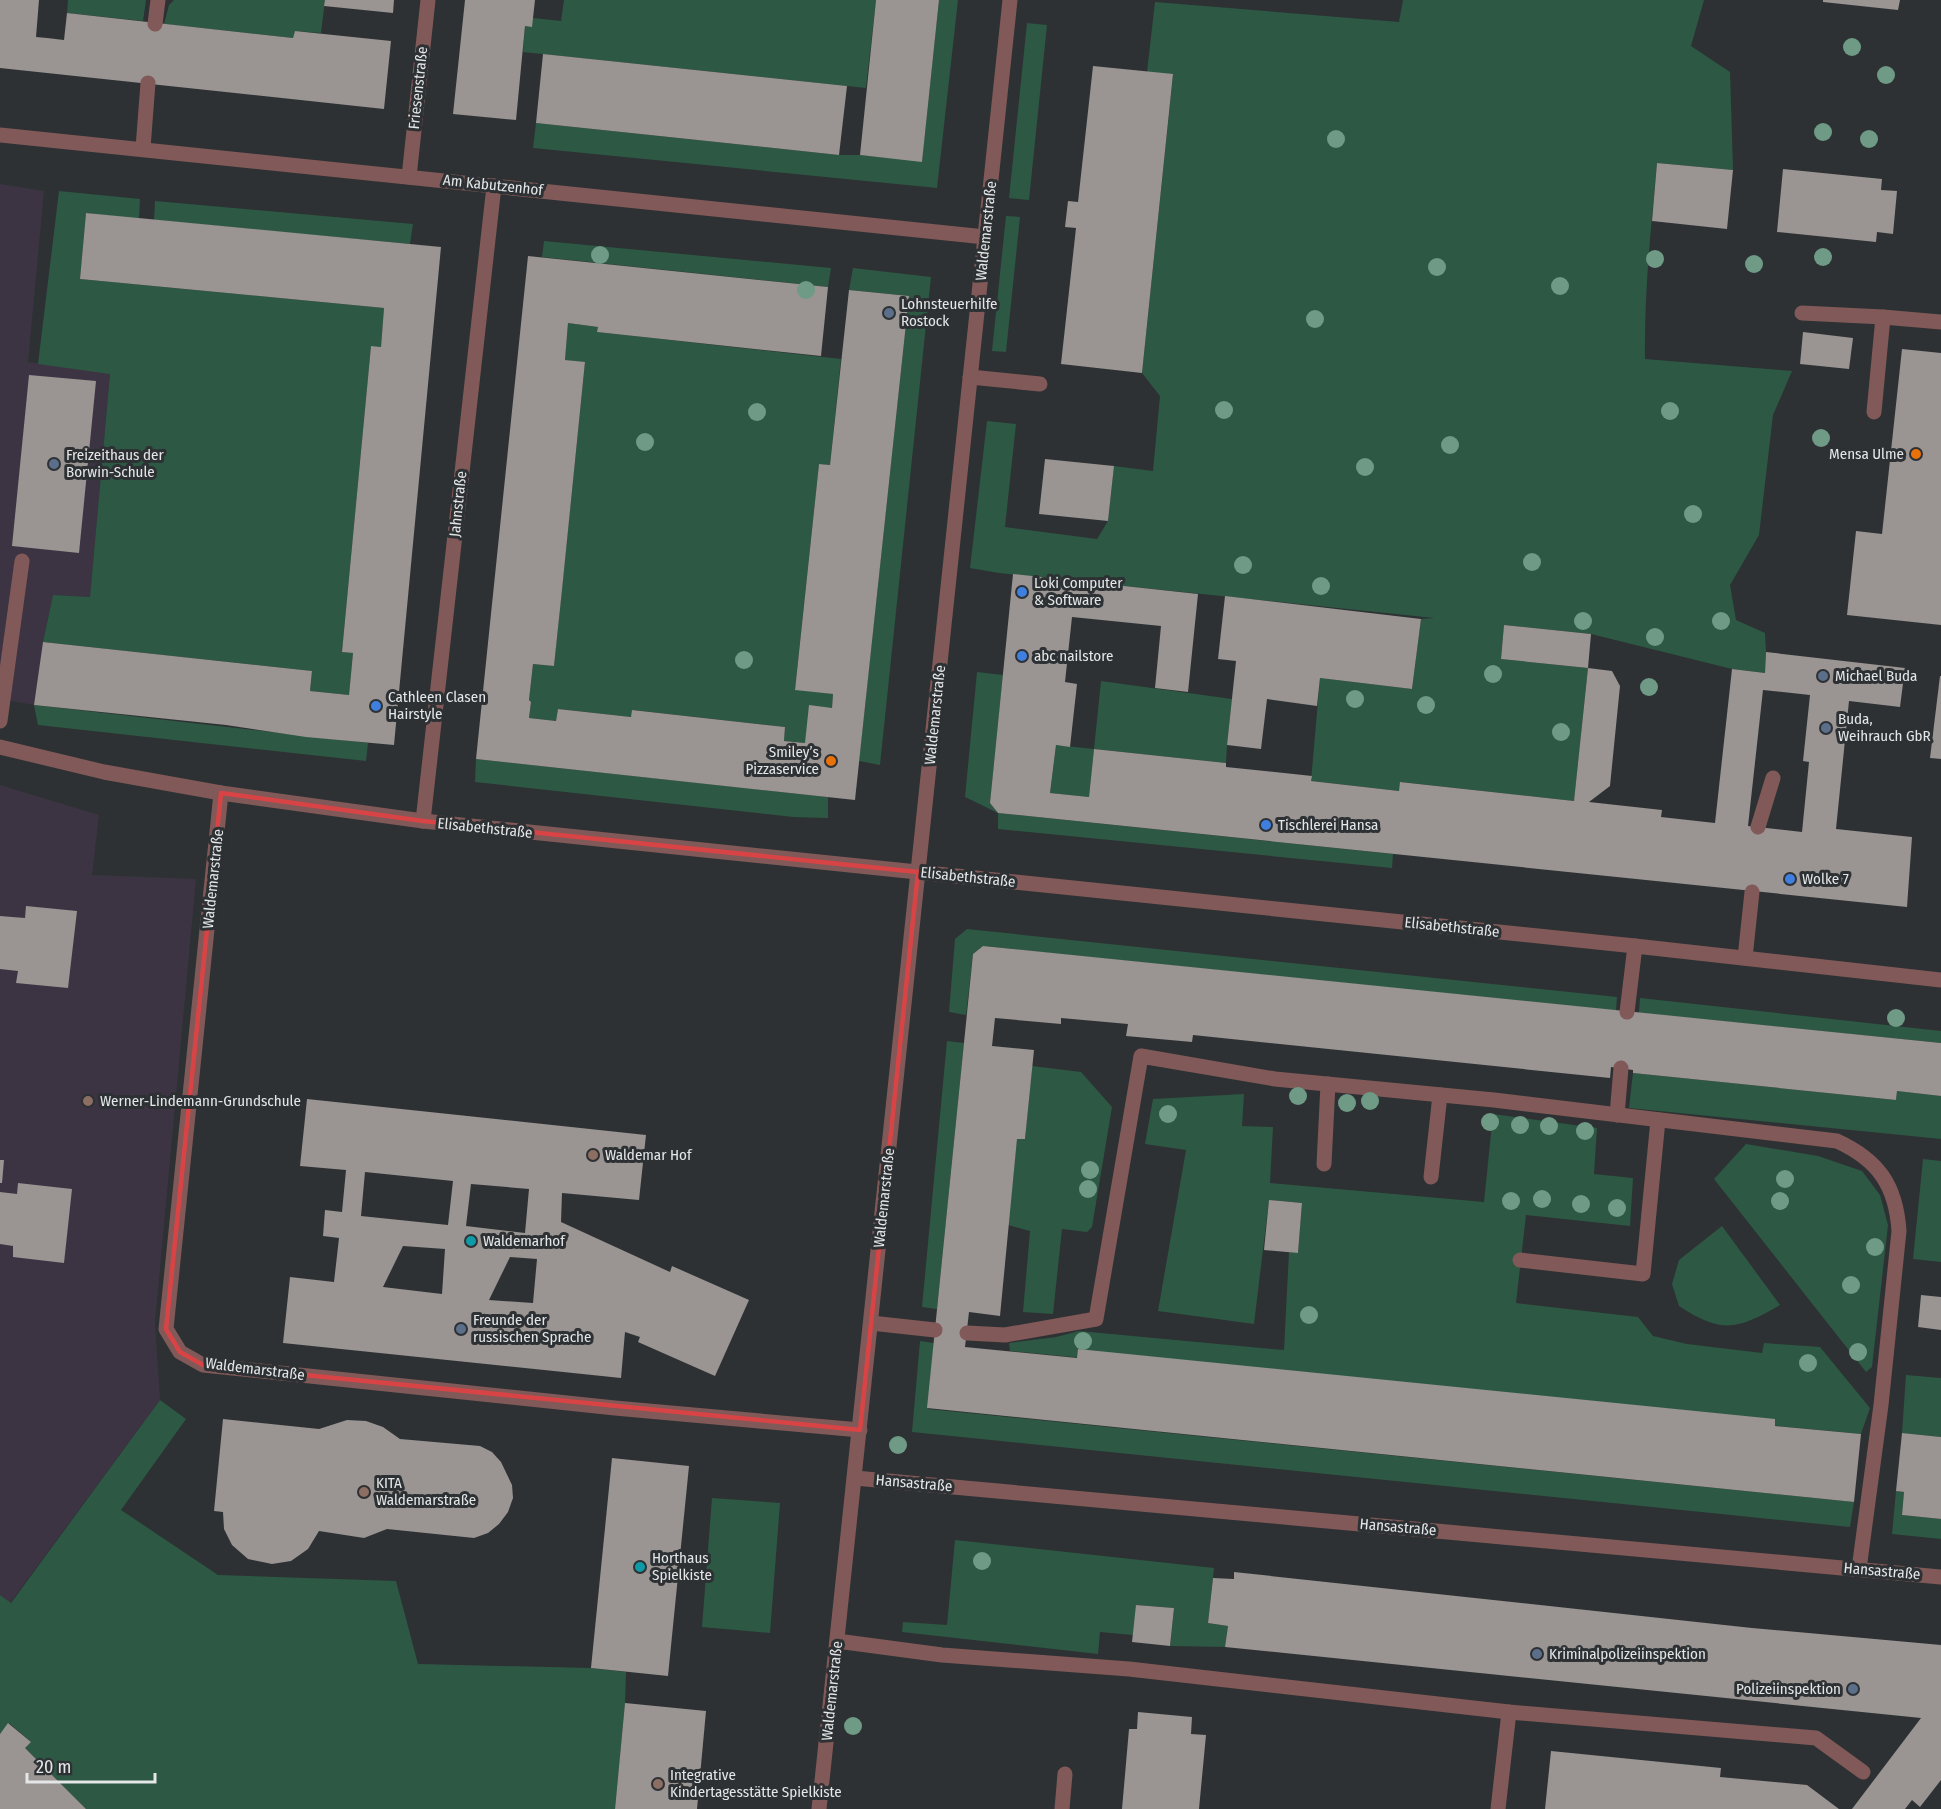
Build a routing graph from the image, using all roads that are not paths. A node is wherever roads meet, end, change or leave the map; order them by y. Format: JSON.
{"nodes":[{"id":1,"x":158,"y":0,"type":"edge"},
{"id":2,"x":428,"y":0,"type":"edge"},
{"id":3,"x":1010,"y":0,"type":"edge"},
{"id":4,"x":155,"y":24,"type":"dead end"},
{"id":5,"x":148,"y":83,"type":"dead end"},
{"id":6,"x":0,"y":135,"type":"edge"},
{"id":7,"x":143,"y":148,"type":"junction"},
{"id":8,"x":409,"y":177,"type":"junction"},
{"id":9,"x":494,"y":186,"type":"junction"},
{"id":10,"x":985,"y":237,"type":"junction"},
{"id":11,"x":1802,"y":313,"type":"dead end"},
{"id":12,"x":1883,"y":317,"type":"junction"},
{"id":13,"x":1941,"y":321,"type":"edge"},
{"id":14,"x":970,"y":377,"type":"junction"},
{"id":15,"x":1040,"y":384,"type":"dead end"},
{"id":16,"x":1874,"y":412,"type":"dead end"},
{"id":17,"x":22,"y":561,"type":"dead end"},
{"id":18,"x":0,"y":721,"type":"edge"},
{"id":19,"x":0,"y":747,"type":"edge"},
{"id":20,"x":1773,"y":778,"type":"dead end"},
{"id":21,"x":221,"y":793,"type":"junction"},
{"id":22,"x":423,"y":821,"type":"junction"},
{"id":23,"x":1758,"y":827,"type":"dead end"},
{"id":24,"x":918,"y":872,"type":"junction"},
{"id":25,"x":1752,"y":892,"type":"dead end"},
{"id":26,"x":1635,"y":946,"type":"junction"},
{"id":27,"x":1744,"y":958,"type":"junction"},
{"id":28,"x":1941,"y":980,"type":"edge"},
{"id":29,"x":1628,"y":1012,"type":"dead end"},
{"id":30,"x":1621,"y":1068,"type":"dead end"},
{"id":31,"x":1328,"y":1084,"type":"junction"},
{"id":32,"x":1440,"y":1095,"type":"junction"},
{"id":33,"x":1617,"y":1115,"type":"junction"},
{"id":34,"x":1658,"y":1120,"type":"junction"},
{"id":35,"x":1324,"y":1164,"type":"dead end"},
{"id":36,"x":1431,"y":1177,"type":"dead end"},
{"id":37,"x":1520,"y":1260,"type":"dead end"},
{"id":38,"x":871,"y":1323,"type":"junction"},
{"id":39,"x":935,"y":1330,"type":"dead end"},
{"id":40,"x":966,"y":1333,"type":"dead end"},
{"id":41,"x":860,"y":1430,"type":"junction"},
{"id":42,"x":855,"y":1478,"type":"junction"},
{"id":43,"x":1859,"y":1569,"type":"junction"},
{"id":44,"x":1941,"y":1577,"type":"edge"},
{"id":45,"x":837,"y":1641,"type":"junction"},
{"id":46,"x":1509,"y":1712,"type":"junction"},
{"id":47,"x":1863,"y":1772,"type":"dead end"},
{"id":48,"x":1065,"y":1774,"type":"dead end"},
{"id":49,"x":819,"y":1809,"type":"edge"},
{"id":50,"x":1062,"y":1809,"type":"edge"},
{"id":51,"x":1498,"y":1809,"type":"edge"}],
"edges":[{"from":1,"to":4,"type":"street"},
{"from":2,"to":8,"type":"street","name":"Friesenstraße"},
{"from":3,"to":10,"type":"street","name":"Waldemarstraße"},
{"from":5,"to":7,"type":"street"},
{"from":6,"to":7,"type":"street","name":"Am Kabutzenhof"},
{"from":7,"to":8,"type":"street","name":"Am Kabutzenhof"},
{"from":8,"to":9,"type":"street","name":"Am Kabutzenhof"},
{"from":9,"to":10,"type":"street","name":"Am Kabutzenhof"},
{"from":9,"to":22,"type":"street","name":"Jahnstraße"},
{"from":10,"to":14,"type":"street","name":"Waldemarstraße"},
{"from":11,"to":12,"type":"street"},
{"from":12,"to":13,"type":"street"},
{"from":12,"to":16,"type":"street"},
{"from":14,"to":15,"type":"street"},
{"from":14,"to":24,"type":"street","name":"Waldemarstraße"},
{"from":17,"to":18,"type":"street"},
{"from":19,"to":21,"type":"street","name":"Elisabethstraße"},
{"from":20,"to":23,"type":"street"},
{"from":21,"to":22,"type":"street","name":"Elisabethstraße"},
{"from":21,"to":41,"type":"street","name":"Waldemarstraße"},
{"from":22,"to":24,"type":"street","name":"Elisabethstraße"},
{"from":24,"to":26,"type":"street","name":"Elisabethstraße"},
{"from":24,"to":38,"type":"street","name":"Waldemarstraße"},
{"from":25,"to":27,"type":"street"},
{"from":26,"to":27,"type":"street","name":"Elisabethstraße"},
{"from":26,"to":29,"type":"street"},
{"from":27,"to":28,"type":"street","name":"Elisabethstraße"},
{"from":30,"to":33,"type":"street"},
{"from":31,"to":32,"type":"street"},
{"from":31,"to":35,"type":"street"},
{"from":31,"to":40,"type":"street"},
{"from":32,"to":33,"type":"street"},
{"from":32,"to":36,"type":"street"},
{"from":33,"to":34,"type":"street"},
{"from":34,"to":37,"type":"street"},
{"from":34,"to":43,"type":"street"},
{"from":38,"to":39,"type":"street"},
{"from":38,"to":41,"type":"street","name":"Waldemarstraße"},
{"from":41,"to":42,"type":"street","name":"Waldemarstraße"},
{"from":42,"to":43,"type":"street","name":"Hansastraße"},
{"from":42,"to":45,"type":"street","name":"Waldemarstraße"},
{"from":43,"to":44,"type":"street","name":"Hansastraße"},
{"from":45,"to":46,"type":"street"},
{"from":45,"to":49,"type":"street","name":"Waldemarstraße"},
{"from":46,"to":47,"type":"street"},
{"from":46,"to":51,"type":"street"},
{"from":48,"to":50,"type":"street"}]}
